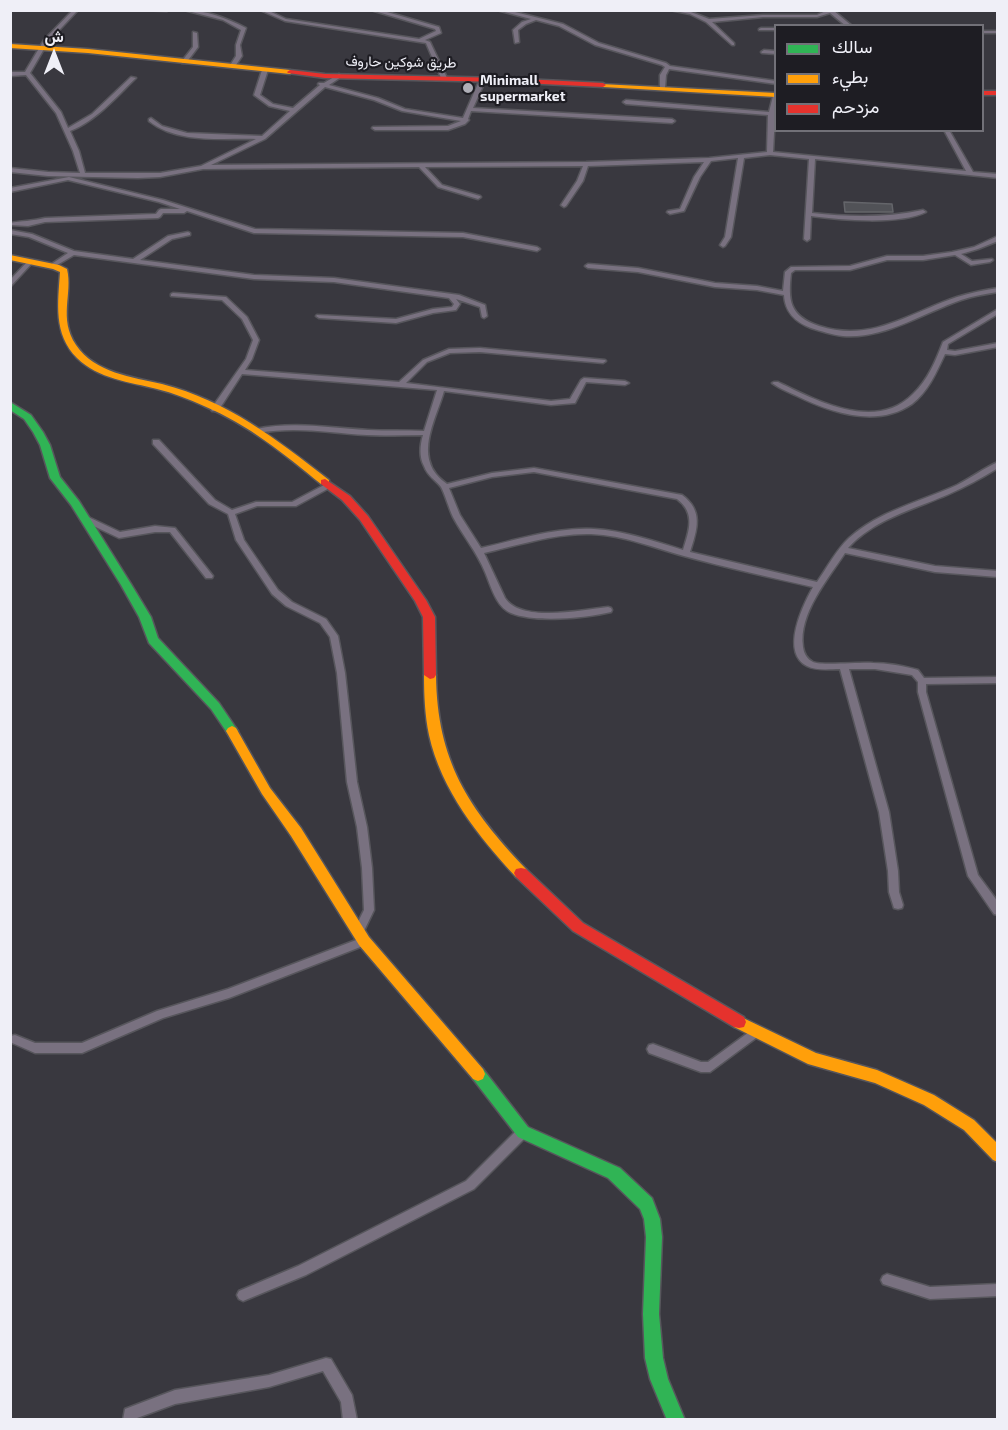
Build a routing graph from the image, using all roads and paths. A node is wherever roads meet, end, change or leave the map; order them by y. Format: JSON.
{"nodes":[{"id":1,"x":76,"y":10,"type":"edge"},
{"id":2,"x":141,"y":10,"type":"edge"},
{"id":3,"x":167,"y":10,"type":"edge"},
{"id":4,"x":186,"y":10,"type":"edge"},
{"id":5,"x":262,"y":10,"type":"edge"},
{"id":6,"x":373,"y":10,"type":"edge"},
{"id":7,"x":499,"y":10,"type":"edge"},
{"id":8,"x":672,"y":10,"type":"edge"},
{"id":9,"x":841,"y":10,"type":"edge"},
{"id":10,"x":833,"y":12,"type":"edge"},
{"id":11,"x":538,"y":18,"type":"junction"},
{"id":12,"x":708,"y":21,"type":"junction"},
{"id":13,"x":848,"y":24,"type":"edge"},
{"id":14,"x":761,"y":29,"type":"dead end"},
{"id":15,"x":774,"y":29,"type":"edge"},
{"id":16,"x":195,"y":33,"type":"dead end"},
{"id":17,"x":10,"y":40,"type":"edge"},
{"id":18,"x":418,"y":41,"type":"junction"},
{"id":19,"x":516,"y":42,"type":"dead end"},
{"id":20,"x":732,"y":44,"type":"dead end"},
{"id":21,"x":10,"y":46,"type":"edge"},
{"id":22,"x":43,"y":47,"type":"junction"},
{"id":23,"x":764,"y":52,"type":"dead end"},
{"id":24,"x":774,"y":53,"type":"edge"},
{"id":25,"x":184,"y":62,"type":"junction"},
{"id":26,"x":232,"y":67,"type":"junction"},
{"id":27,"x":668,"y":67,"type":"junction"},
{"id":28,"x":266,"y":70,"type":"junction"},
{"id":29,"x":27,"y":73,"type":"junction"},
{"id":30,"x":10,"y":75,"type":"edge"},
{"id":31,"x":133,"y":78,"type":"dead end"},
{"id":32,"x":444,"y":78,"type":"junction"},
{"id":33,"x":483,"y":79,"type":"junction"},
{"id":34,"x":774,"y":83,"type":"edge"},
{"id":35,"x":322,"y":84,"type":"junction"},
{"id":36,"x":662,"y":88,"type":"junction"},
{"id":37,"x":774,"y":96,"type":"edge"},
{"id":38,"x":626,"y":102,"type":"dead end"},
{"id":39,"x":774,"y":103,"type":"edge"},
{"id":40,"x":470,"y":109,"type":"junction"},
{"id":41,"x":293,"y":110,"type":"junction"},
{"id":42,"x":771,"y":114,"type":"junction"},
{"id":43,"x":151,"y":120,"type":"dead end"},
{"id":44,"x":466,"y":120,"type":"junction"},
{"id":45,"x":672,"y":121,"type":"dead end"},
{"id":46,"x":375,"y":128,"type":"dead end"},
{"id":47,"x":66,"y":131,"type":"junction"},
{"id":48,"x":947,"y":132,"type":"edge"},
{"id":49,"x":263,"y":138,"type":"junction"},
{"id":50,"x":770,"y":153,"type":"junction"},
{"id":51,"x":741,"y":156,"type":"junction"},
{"id":52,"x":812,"y":157,"type":"junction"},
{"id":53,"x":709,"y":160,"type":"junction"},
{"id":54,"x":586,"y":164,"type":"junction"},
{"id":55,"x":421,"y":165,"type":"junction"},
{"id":56,"x":202,"y":167,"type":"junction"},
{"id":57,"x":10,"y":170,"type":"edge"},
{"id":58,"x":971,"y":174,"type":"junction"},
{"id":59,"x":83,"y":175,"type":"junction"},
{"id":60,"x":998,"y":175,"type":"edge"},
{"id":61,"x":69,"y":177,"type":"junction"},
{"id":62,"x":10,"y":190,"type":"edge"},
{"id":63,"x":478,"y":197,"type":"dead end"},
{"id":64,"x":564,"y":205,"type":"dead end"},
{"id":65,"x":670,"y":212,"type":"dead end"},
{"id":66,"x":923,"y":212,"type":"dead end"},
{"id":67,"x":200,"y":213,"type":"junction"},
{"id":68,"x":808,"y":214,"type":"junction"},
{"id":69,"x":13,"y":224,"type":"dead end"},
{"id":70,"x":10,"y":232,"type":"edge"},
{"id":71,"x":188,"y":234,"type":"dead end"},
{"id":72,"x":998,"y":238,"type":"edge"},
{"id":73,"x":807,"y":239,"type":"dead end"},
{"id":74,"x":723,"y":245,"type":"dead end"},
{"id":75,"x":537,"y":249,"type":"dead end"},
{"id":76,"x":73,"y":253,"type":"junction"},
{"id":77,"x":955,"y":253,"type":"junction"},
{"id":78,"x":10,"y":257,"type":"edge"},
{"id":79,"x":136,"y":260,"type":"junction"},
{"id":80,"x":990,"y":260,"type":"dead end"},
{"id":81,"x":30,"y":262,"type":"junction"},
{"id":82,"x":52,"y":266,"type":"junction"},
{"id":83,"x":588,"y":266,"type":"dead end"},
{"id":84,"x":10,"y":285,"type":"edge"},
{"id":85,"x":998,"y":290,"type":"edge"},
{"id":86,"x":788,"y":294,"type":"junction"},
{"id":87,"x":173,"y":295,"type":"dead end"},
{"id":88,"x":451,"y":296,"type":"junction"},
{"id":89,"x":998,"y":311,"type":"edge"},
{"id":90,"x":319,"y":316,"type":"dead end"},
{"id":91,"x":484,"y":316,"type":"dead end"},
{"id":92,"x":998,"y":345,"type":"edge"},
{"id":93,"x":942,"y":352,"type":"junction"},
{"id":94,"x":603,"y":361,"type":"dead end"},
{"id":95,"x":241,"y":372,"type":"junction"},
{"id":96,"x":624,"y":383,"type":"dead end"},
{"id":97,"x":776,"y":383,"type":"dead end"},
{"id":98,"x":400,"y":384,"type":"junction"},
{"id":99,"x":441,"y":390,"type":"junction"},
{"id":100,"x":10,"y":405,"type":"edge"},
{"id":101,"x":215,"y":409,"type":"junction"},
{"id":102,"x":259,"y":431,"type":"junction"},
{"id":103,"x":425,"y":433,"type":"junction"},
{"id":104,"x":156,"y":442,"type":"dead end"},
{"id":105,"x":998,"y":464,"type":"edge"},
{"id":106,"x":329,"y":486,"type":"junction"},
{"id":107,"x":445,"y":487,"type":"junction"},
{"id":108,"x":231,"y":513,"type":"junction"},
{"id":109,"x":84,"y":518,"type":"junction"},
{"id":110,"x":843,"y":550,"type":"junction"},
{"id":111,"x":479,"y":551,"type":"junction"},
{"id":112,"x":686,"y":554,"type":"junction"},
{"id":113,"x":998,"y":574,"type":"edge"},
{"id":114,"x":209,"y":576,"type":"dead end"},
{"id":115,"x":816,"y":585,"type":"junction"},
{"id":116,"x":608,"y":610,"type":"dead end"},
{"id":117,"x":844,"y":667,"type":"junction"},
{"id":118,"x":998,"y":680,"type":"edge"},
{"id":119,"x":922,"y":681,"type":"junction"},
{"id":120,"x":898,"y":905,"type":"dead end"},
{"id":121,"x":998,"y":911,"type":"edge"},
{"id":122,"x":361,"y":937,"type":"junction"},
{"id":123,"x":756,"y":1032,"type":"junction"},
{"id":124,"x":15,"y":1040,"type":"dead end"},
{"id":125,"x":653,"y":1049,"type":"dead end"},
{"id":126,"x":524,"y":1132,"type":"junction"},
{"id":127,"x":998,"y":1155,"type":"edge"},
{"id":128,"x":887,"y":1280,"type":"dead end"},
{"id":129,"x":998,"y":1290,"type":"edge"},
{"id":130,"x":243,"y":1295,"type":"dead end"},
{"id":131,"x":130,"y":1419,"type":"edge"},
{"id":132,"x":350,"y":1419,"type":"edge"},
{"id":133,"x":676,"y":1419,"type":"edge"}],
"edges":[{"from":1,"to":22,"type":"street"},
{"from":2,"to":3,"type":"street"},
{"from":4,"to":26,"type":"street"},
{"from":5,"to":18,"type":"street"},
{"from":6,"to":18,"type":"street"},
{"from":7,"to":11,"type":"street"},
{"from":8,"to":12,"type":"street"},
{"from":9,"to":10,"type":"street"},
{"from":10,"to":12,"type":"street"},
{"from":10,"to":13,"type":"street"},
{"from":11,"to":19,"type":"street"},
{"from":11,"to":27,"type":"street"},
{"from":12,"to":20,"type":"street"},
{"from":14,"to":15,"type":"street"},
{"from":16,"to":25,"type":"street"},
{"from":17,"to":22,"type":"street","name":"طريق شوكين حاروف"},
{"from":18,"to":32,"type":"street"},
{"from":21,"to":22,"type":"street","name":"طريق شوكين حاروف"},
{"from":22,"to":25,"type":"street","name":"طريق شوكين حاروف"},
{"from":22,"to":29,"type":"street"},
{"from":23,"to":24,"type":"street"},
{"from":25,"to":26,"type":"street","name":"طريق شوكين حاروف"},
{"from":26,"to":28,"type":"street","name":"طريق شوكين حاروف"},
{"from":27,"to":34,"type":"street"},
{"from":27,"to":36,"type":"street"},
{"from":28,"to":35,"type":"street","name":"طريق شوكين حاروف"},
{"from":28,"to":41,"type":"street"},
{"from":29,"to":30,"type":"street"},
{"from":29,"to":47,"type":"street"},
{"from":31,"to":47,"type":"street"},
{"from":32,"to":33,"type":"street","name":"طريق شوكين حاروف"},
{"from":32,"to":35,"type":"street","name":"طريق شوكين حاروف"},
{"from":33,"to":36,"type":"street","name":"طريق شوكين حاروف"},
{"from":33,"to":40,"type":"street"},
{"from":35,"to":41,"type":"street"},
{"from":35,"to":44,"type":"street"},
{"from":36,"to":37,"type":"street","name":"طريق شوكين حاروف"},
{"from":38,"to":42,"type":"street"},
{"from":39,"to":42,"type":"street"},
{"from":40,"to":44,"type":"street"},
{"from":40,"to":45,"type":"street"},
{"from":41,"to":49,"type":"street"},
{"from":42,"to":50,"type":"street"},
{"from":43,"to":49,"type":"street"},
{"from":44,"to":46,"type":"street"},
{"from":47,"to":59,"type":"street"},
{"from":48,"to":58,"type":"street"},
{"from":49,"to":56,"type":"street"},
{"from":50,"to":51,"type":"street"},
{"from":50,"to":52,"type":"street"},
{"from":51,"to":53,"type":"street"},
{"from":51,"to":74,"type":"street"},
{"from":52,"to":58,"type":"street"},
{"from":52,"to":68,"type":"street"},
{"from":53,"to":54,"type":"street"},
{"from":53,"to":65,"type":"street"},
{"from":54,"to":55,"type":"street"},
{"from":54,"to":64,"type":"street"},
{"from":55,"to":56,"type":"street"},
{"from":55,"to":63,"type":"street"},
{"from":56,"to":59,"type":"street"},
{"from":57,"to":61,"type":"street"},
{"from":58,"to":60,"type":"street"},
{"from":59,"to":61,"type":"street"},
{"from":61,"to":62,"type":"street"},
{"from":61,"to":67,"type":"street"},
{"from":66,"to":68,"type":"street"},
{"from":67,"to":69,"type":"street"},
{"from":67,"to":75,"type":"street"},
{"from":68,"to":73,"type":"street"},
{"from":70,"to":76,"type":"street"},
{"from":71,"to":79,"type":"street"},
{"from":72,"to":77,"type":"street"},
{"from":76,"to":79,"type":"street"},
{"from":76,"to":82,"type":"street"},
{"from":77,"to":80,"type":"street"},
{"from":77,"to":86,"type":"street"},
{"from":78,"to":81,"type":"street"},
{"from":79,"to":88,"type":"street"},
{"from":81,"to":82,"type":"street"},
{"from":81,"to":84,"type":"street"},
{"from":82,"to":101,"type":"street"},
{"from":83,"to":86,"type":"street"},
{"from":85,"to":86,"type":"street"},
{"from":87,"to":95,"type":"street"},
{"from":88,"to":90,"type":"street"},
{"from":88,"to":91,"type":"street"},
{"from":89,"to":93,"type":"street"},
{"from":92,"to":93,"type":"street"},
{"from":93,"to":97,"type":"street"},
{"from":94,"to":98,"type":"street"},
{"from":95,"to":98,"type":"street"},
{"from":95,"to":101,"type":"street"},
{"from":96,"to":99,"type":"street"},
{"from":98,"to":99,"type":"street"},
{"from":99,"to":103,"type":"street"},
{"from":100,"to":109,"type":"street"},
{"from":101,"to":102,"type":"street"},
{"from":102,"to":103,"type":"street"},
{"from":102,"to":106,"type":"street"},
{"from":103,"to":107,"type":"street"},
{"from":104,"to":108,"type":"street"},
{"from":105,"to":110,"type":"street"},
{"from":106,"to":108,"type":"street"},
{"from":106,"to":123,"type":"street"},
{"from":107,"to":111,"type":"street"},
{"from":107,"to":112,"type":"street"},
{"from":108,"to":122,"type":"street"},
{"from":109,"to":114,"type":"street"},
{"from":109,"to":122,"type":"street"},
{"from":110,"to":113,"type":"street"},
{"from":110,"to":115,"type":"street"},
{"from":111,"to":112,"type":"street"},
{"from":111,"to":116,"type":"street"},
{"from":112,"to":115,"type":"street"},
{"from":115,"to":117,"type":"street"},
{"from":117,"to":119,"type":"street"},
{"from":117,"to":120,"type":"street"},
{"from":118,"to":119,"type":"street"},
{"from":119,"to":121,"type":"street"},
{"from":122,"to":124,"type":"street"},
{"from":122,"to":126,"type":"street"},
{"from":123,"to":125,"type":"street"},
{"from":123,"to":127,"type":"street"},
{"from":126,"to":130,"type":"street"},
{"from":126,"to":133,"type":"street"},
{"from":128,"to":129,"type":"street"},
{"from":131,"to":132,"type":"street"}]}
